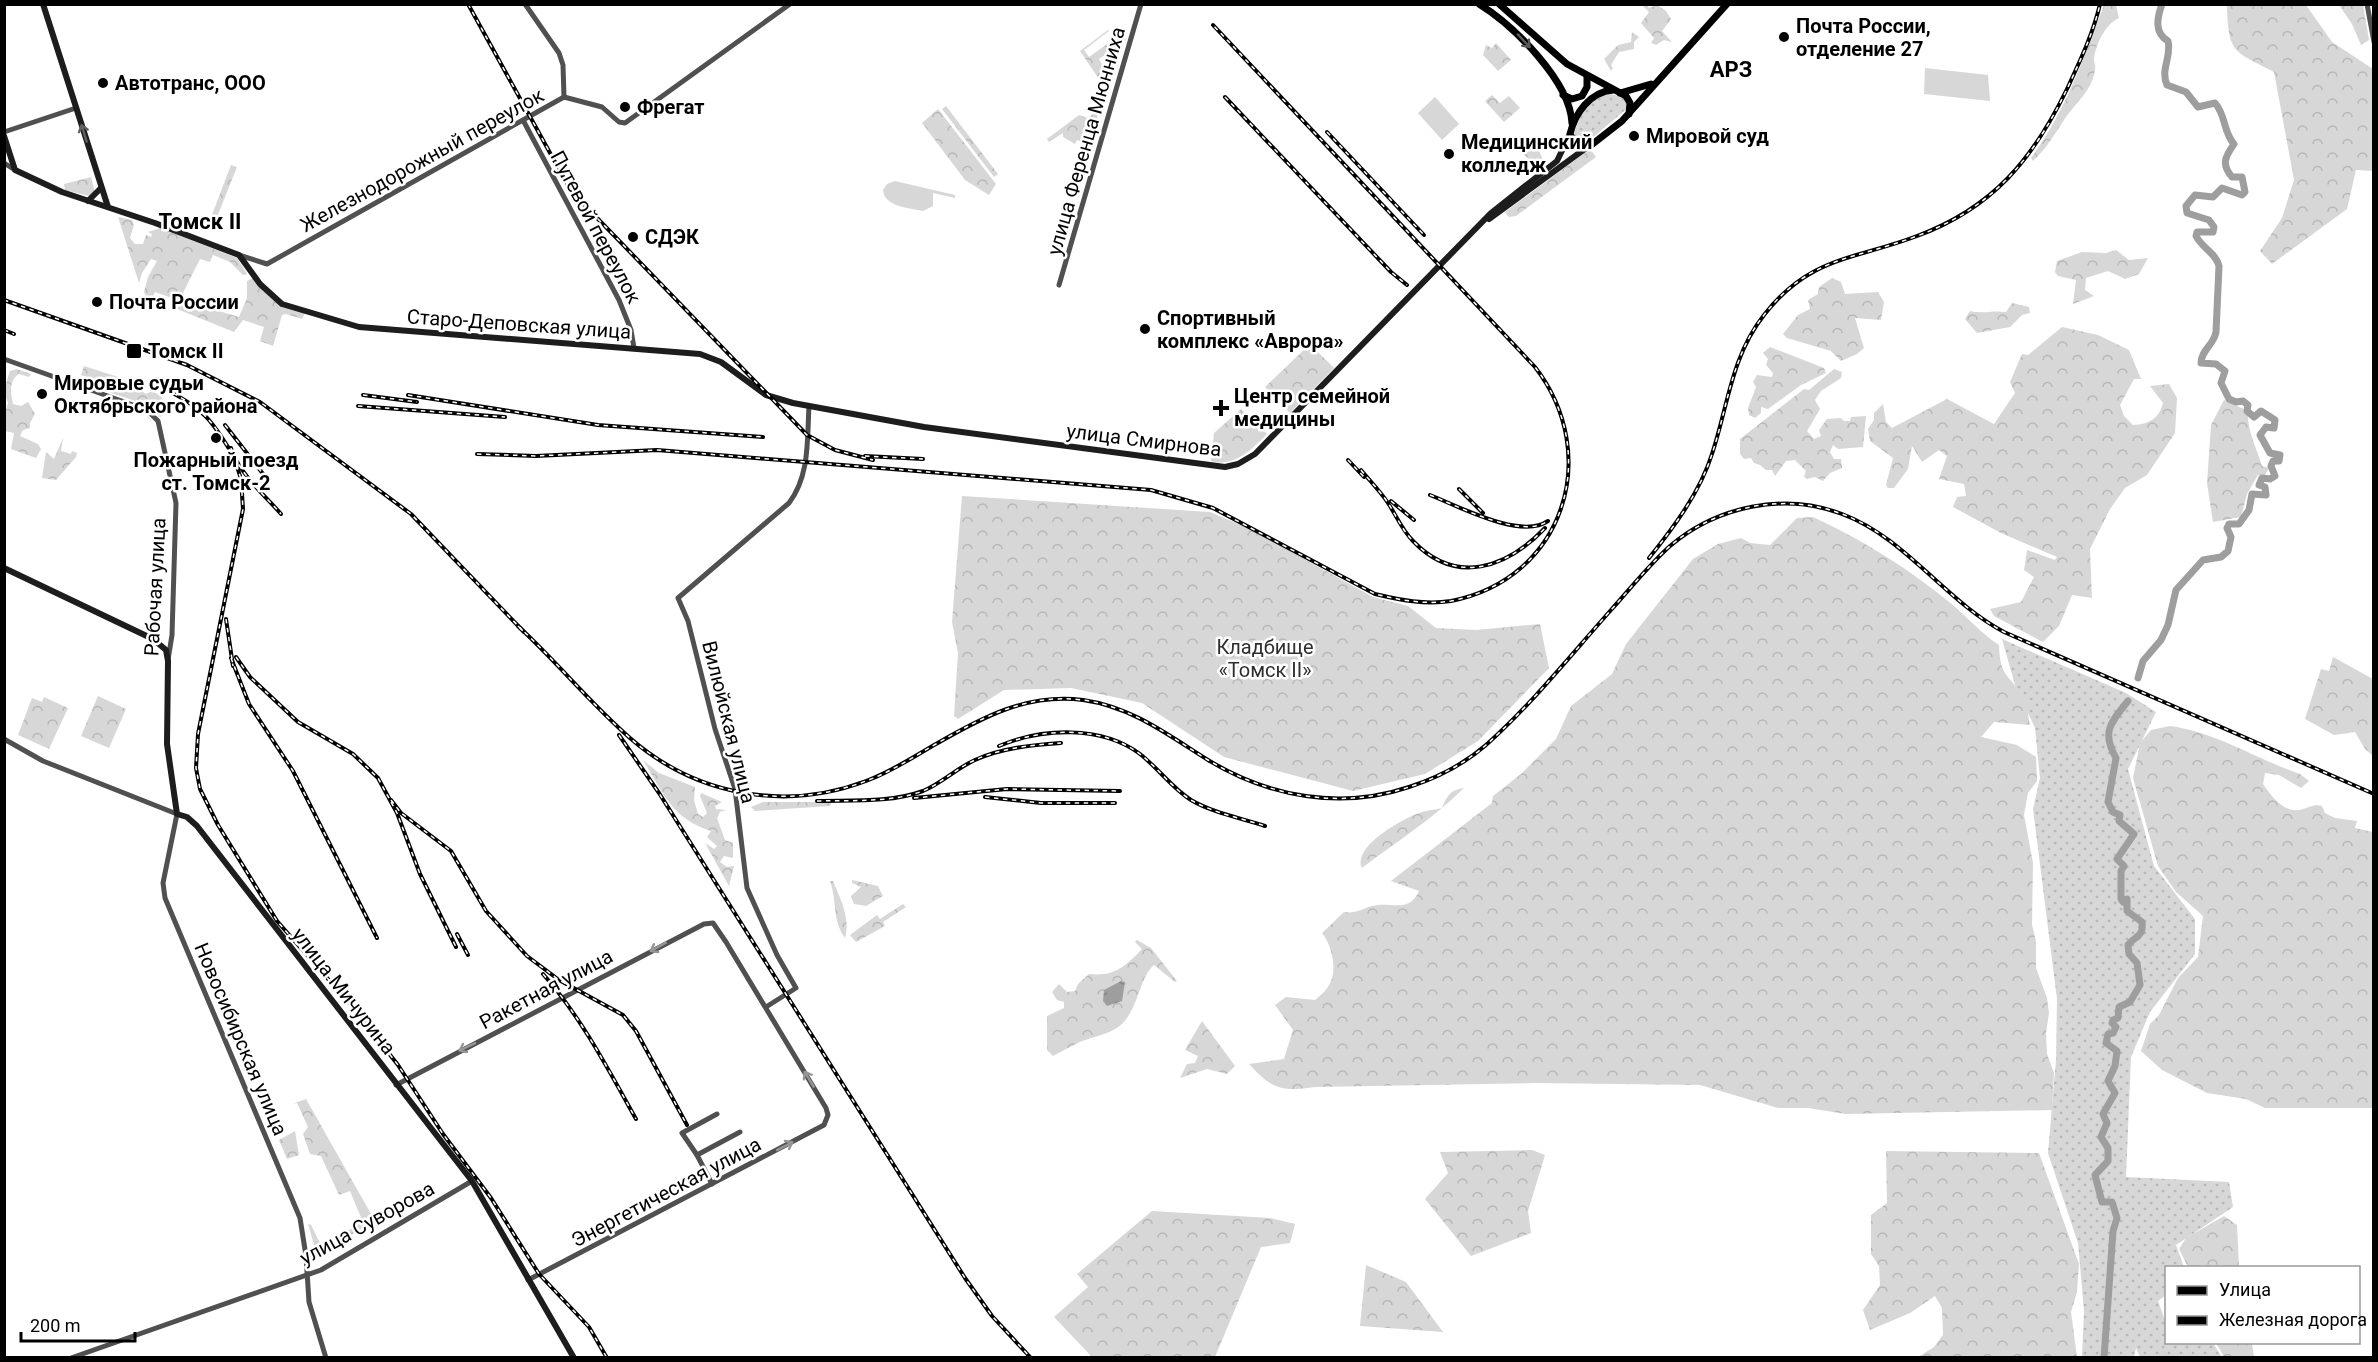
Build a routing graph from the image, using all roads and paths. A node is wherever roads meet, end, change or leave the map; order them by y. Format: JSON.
{"nodes":[{"id":1,"x":43,"y":4,"type":"edge"},
{"id":2,"x":525,"y":4,"type":"edge"},
{"id":3,"x":790,"y":4,"type":"edge"},
{"id":4,"x":1141,"y":4,"type":"edge"},
{"id":5,"x":1479,"y":4,"type":"edge"},
{"id":6,"x":1499,"y":4,"type":"edge"},
{"id":7,"x":1727,"y":4,"type":"edge"},
{"id":8,"x":2367,"y":4,"type":"edge"},
{"id":9,"x":2373,"y":42,"type":"edge"},
{"id":10,"x":1587,"y":76,"type":"junction"},
{"id":11,"x":1654,"y":83,"type":"junction"},
{"id":12,"x":1617,"y":91,"type":"junction"},
{"id":13,"x":1563,"y":95,"type":"junction"},
{"id":14,"x":564,"y":97,"type":"junction"},
{"id":15,"x":76,"y":108,"type":"junction"},
{"id":16,"x":1629,"y":114,"type":"junction"},
{"id":17,"x":524,"y":122,"type":"junction"},
{"id":18,"x":1572,"y":126,"type":"junction"},
{"id":19,"x":4,"y":134,"type":"edge"},
{"id":20,"x":1570,"y":134,"type":"junction"},
{"id":21,"x":1586,"y":148,"type":"junction"},
{"id":22,"x":4,"y":163,"type":"edge"},
{"id":23,"x":15,"y":170,"type":"junction"},
{"id":24,"x":101,"y":188,"type":"junction"},
{"id":25,"x":88,"y":201,"type":"junction"},
{"id":26,"x":108,"y":207,"type":"junction"},
{"id":27,"x":1486,"y":220,"type":"junction"},
{"id":28,"x":239,"y":255,"type":"junction"},
{"id":29,"x":1059,"y":285,"type":"dead end"},
{"id":30,"x":634,"y":348,"type":"junction"},
{"id":31,"x":4,"y":359,"type":"edge"},
{"id":32,"x":809,"y":406,"type":"junction"},
{"id":33,"x":4,"y":568,"type":"edge"},
{"id":34,"x":172,"y":635,"type":"junction"},
{"id":35,"x":161,"y":643,"type":"junction"},
{"id":36,"x":168,"y":647,"type":"junction"},
{"id":37,"x":4,"y":739,"type":"edge"},
{"id":38,"x":177,"y":814,"type":"junction"},
{"id":39,"x":766,"y":1007,"type":"junction"},
{"id":40,"x":396,"y":1085,"type":"junction"},
{"id":41,"x":717,"y":1114,"type":"dead end"},
{"id":42,"x":740,"y":1132,"type":"dead end"},
{"id":43,"x":697,"y":1155,"type":"junction"},
{"id":44,"x":472,"y":1181,"type":"junction"},
{"id":45,"x":712,"y":1184,"type":"junction"},
{"id":46,"x":306,"y":1275,"type":"junction"},
{"id":47,"x":528,"y":1280,"type":"junction"},
{"id":48,"x":71,"y":1358,"type":"edge"},
{"id":49,"x":326,"y":1358,"type":"edge"},
{"id":50,"x":574,"y":1358,"type":"edge"}],
"edges":[{"from":1,"to":15,"type":"main road"},
{"from":2,"to":14,"type":"street"},
{"from":3,"to":14,"type":"street","name":"Железнодорожный переулок"},
{"from":4,"to":29,"type":"street","name":"улица Ференца Мюнниха"},
{"from":5,"to":13,"type":"main road","one_way":true},
{"from":6,"to":10,"type":"main road"},
{"from":7,"to":11,"type":"main road"},
{"from":8,"to":9,"type":"street"},
{"from":10,"to":12,"type":"main road"},
{"from":10,"to":13,"type":"main road"},
{"from":11,"to":12,"type":"main road"},
{"from":11,"to":16,"type":"main road"},
{"from":12,"to":16,"type":"main road"},
{"from":12,"to":18,"type":"main road"},
{"from":13,"to":18,"type":"main road"},
{"from":14,"to":17,"type":"street","name":"Железнодорожный переулок"},
{"from":15,"to":19,"type":"street"},
{"from":24,"to":15,"type":"main road","one_way":true},
{"from":16,"to":21,"type":"main road"},
{"from":17,"to":28,"type":"street","name":"Железнодорожный переулок"},
{"from":17,"to":30,"type":"street","name":"Путевой переулок"},
{"from":18,"to":20,"type":"main road"},
{"from":19,"to":23,"type":"main road"},
{"from":20,"to":21,"type":"main road"},
{"from":20,"to":27,"type":"main road","name":"улица Смирнова"},
{"from":21,"to":27,"type":"main road","name":"улица Смирнова"},
{"from":22,"to":23,"type":"street"},
{"from":23,"to":25,"type":"main road"},
{"from":24,"to":25,"type":"main road"},
{"from":24,"to":26,"type":"main road"},
{"from":25,"to":26,"type":"main road"},
{"from":26,"to":28,"type":"main road"},
{"from":27,"to":32,"type":"main road","name":"улица Смирнова"},
{"from":28,"to":30,"type":"main road","name":"Старо-Деповская улица"},
{"from":30,"to":32,"type":"main road","name":"Старо-Деповская улица"},
{"from":31,"to":34,"type":"street","name":"Рабочая улица"},
{"from":32,"to":39,"type":"street","name":"Вилюйская улица"},
{"from":33,"to":35,"type":"main road"},
{"from":34,"to":35,"type":"street"},
{"from":34,"to":36,"type":"street","name":"Рабочая улица"},
{"from":35,"to":36,"type":"main road"},
{"from":36,"to":38,"type":"main road","name":"Рабочая улица"},
{"from":37,"to":38,"type":"street","name":"улица Мичурина"},
{"from":38,"to":40,"type":"main road","name":"улица Мичурина"},
{"from":38,"to":46,"type":"street","name":"Новосибирская улица"},
{"from":39,"to":40,"type":"street","name":"Ракетная улица","one_way":true},
{"from":45,"to":39,"type":"street","name":"Энергетическая улица","one_way":true},
{"from":40,"to":44,"type":"main road","name":"улица Мичурина"},
{"from":41,"to":43,"type":"street"},
{"from":42,"to":43,"type":"street"},
{"from":43,"to":45,"type":"street"},
{"from":44,"to":46,"type":"street","name":"улица Суворова"},
{"from":44,"to":47,"type":"main road","name":"улица Мичурина"},
{"from":45,"to":47,"type":"street","name":"Энергетическая улица"},
{"from":46,"to":48,"type":"street","name":"улица Суворова"},
{"from":46,"to":49,"type":"street","name":"Новосибирская улица"},
{"from":47,"to":50,"type":"main road","name":"улица Мичурина"}]}
